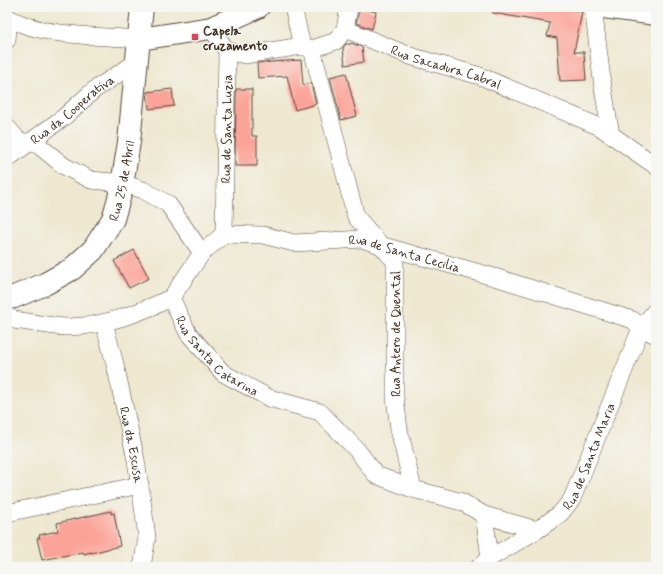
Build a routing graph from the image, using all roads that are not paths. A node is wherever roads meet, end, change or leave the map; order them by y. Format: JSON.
{"nodes":[{"id":1,"x":142,"y":7,"type":"edge"},
{"id":2,"x":258,"y":7,"type":"edge"},
{"id":3,"x":293,"y":7,"type":"edge"},
{"id":4,"x":349,"y":7,"type":"edge"},
{"id":5,"x":593,"y":7,"type":"edge"},
{"id":6,"x":604,"y":7,"type":"edge"},
{"id":7,"x":656,"y":14,"type":"edge"},
{"id":8,"x":8,"y":17,"type":"edge"},
{"id":9,"x":211,"y":28,"type":"junction"},
{"id":10,"x":345,"y":29,"type":"junction"},
{"id":11,"x":140,"y":39,"type":"junction"},
{"id":12,"x":7,"y":40,"type":"edge"},
{"id":13,"x":307,"y":48,"type":"junction"},
{"id":14,"x":227,"y":51,"type":"junction"},
{"id":15,"x":138,"y":60,"type":"junction"},
{"id":16,"x":7,"y":128,"type":"edge"},
{"id":17,"x":612,"y":135,"type":"junction"},
{"id":18,"x":29,"y":142,"type":"junction"},
{"id":19,"x":7,"y":159,"type":"edge"},
{"id":20,"x":656,"y":166,"type":"edge"},
{"id":21,"x":122,"y":183,"type":"junction"},
{"id":22,"x":224,"y":234,"type":"junction"},
{"id":23,"x":380,"y":245,"type":"junction"},
{"id":24,"x":202,"y":253,"type":"junction"},
{"id":25,"x":7,"y":298,"type":"edge"},
{"id":26,"x":171,"y":298,"type":"junction"},
{"id":27,"x":656,"y":310,"type":"edge"},
{"id":28,"x":7,"y":316,"type":"edge"},
{"id":29,"x":104,"y":323,"type":"junction"},
{"id":30,"x":649,"y":332,"type":"edge"},
{"id":31,"x":140,"y":485,"type":"junction"},
{"id":32,"x":413,"y":489,"type":"junction"},
{"id":33,"x":7,"y":514,"type":"edge"},
{"id":34,"x":484,"y":515,"type":"junction"},
{"id":35,"x":537,"y":530,"type":"junction"},
{"id":36,"x":484,"y":562,"type":"edge"},
{"id":37,"x":142,"y":567,"type":"edge"}],
"edges":[{"from":1,"to":11,"type":"street","name":"Rua 25 de Abril"},
{"from":2,"to":9,"type":"street"},
{"from":3,"to":13,"type":"street","name":"Rua Antero de Quental"},
{"from":4,"to":10,"type":"street"},
{"from":5,"to":17,"type":"street"},
{"from":6,"to":7,"type":"street"},
{"from":8,"to":11,"type":"street"},
{"from":8,"to":12,"type":"street"},
{"from":9,"to":11,"type":"street"},
{"from":9,"to":14,"type":"street"},
{"from":10,"to":13,"type":"street"},
{"from":10,"to":17,"type":"street","name":"Rua Sacadura Cabral"},
{"from":11,"to":15,"type":"street","name":"Rua 25 de Abril"},
{"from":13,"to":14,"type":"street"},
{"from":13,"to":23,"type":"street","name":"Rua Antero de Quental"},
{"from":14,"to":22,"type":"street","name":"Rua de Santa Luzia"},
{"from":15,"to":18,"type":"street","name":"Rua da Cooperativa"},
{"from":15,"to":21,"type":"street","name":"Rua 25 de Abril"},
{"from":16,"to":18,"type":"street"},
{"from":17,"to":20,"type":"street","name":"Rua Sacadura Cabral"},
{"from":18,"to":19,"type":"street","name":"Rua da Cooperativa"},
{"from":18,"to":21,"type":"street"},
{"from":21,"to":24,"type":"street"},
{"from":21,"to":25,"type":"street","name":"Rua 25 de Abril"},
{"from":22,"to":23,"type":"street","name":"Rua de Santa Cecilia"},
{"from":22,"to":24,"type":"street"},
{"from":23,"to":30,"type":"street","name":"Rua de Santa Cecilia"},
{"from":23,"to":32,"type":"street","name":"Rua Antero de Quental"},
{"from":24,"to":26,"type":"street"},
{"from":26,"to":29,"type":"street","name":"Rua Santa Catarina"},
{"from":26,"to":32,"type":"street","name":"Rua Santa Catarina"},
{"from":27,"to":30,"type":"street","name":"Rua de Santa Maria"},
{"from":28,"to":29,"type":"street","name":"Rua Santa Catarina"},
{"from":29,"to":31,"type":"street","name":"Rua da Escusa"},
{"from":30,"to":35,"type":"street","name":"Rua de Santa Maria"},
{"from":31,"to":33,"type":"street"},
{"from":31,"to":37,"type":"street","name":"Rua da Escusa"},
{"from":32,"to":34,"type":"street"},
{"from":34,"to":35,"type":"street"},
{"from":34,"to":36,"type":"street"},
{"from":35,"to":36,"type":"street","name":"Rua de Santa Maria"}]}
